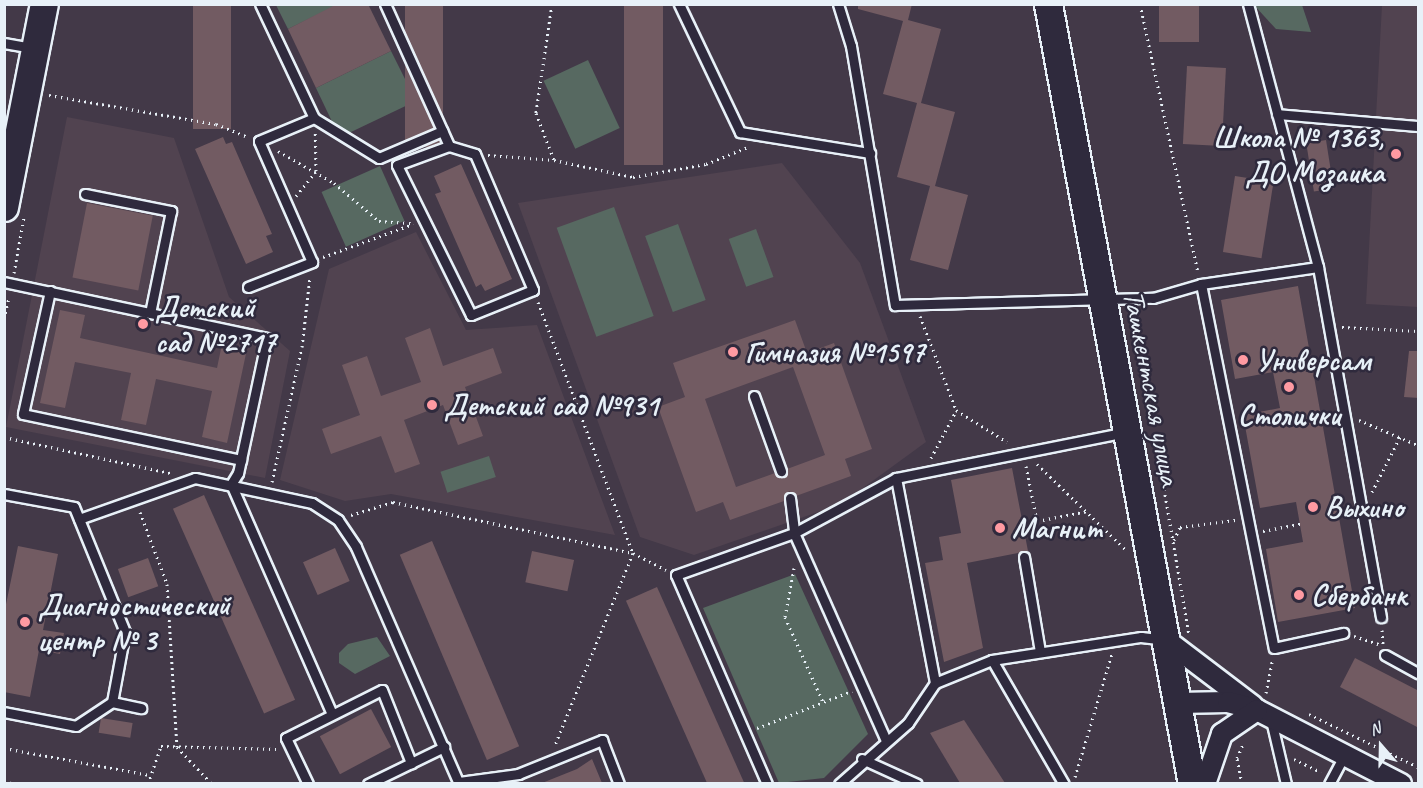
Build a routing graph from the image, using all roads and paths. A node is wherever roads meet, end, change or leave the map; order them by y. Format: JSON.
{"nodes":[{"id":1,"x":45,"y":4,"type":"edge"},
{"id":2,"x":260,"y":4,"type":"edge"},
{"id":3,"x":385,"y":4,"type":"edge"},
{"id":4,"x":552,"y":4,"type":"edge"},
{"id":5,"x":679,"y":4,"type":"edge"},
{"id":6,"x":838,"y":4,"type":"edge"},
{"id":7,"x":1048,"y":4,"type":"edge"},
{"id":8,"x":1140,"y":4,"type":"edge"},
{"id":9,"x":1248,"y":4,"type":"edge"},
{"id":10,"x":4,"y":43,"type":"edge"},
{"id":11,"x":36,"y":49,"type":"junction"},
{"id":12,"x":40,"y":93,"type":"dead end"},
{"id":13,"x":1277,"y":114,"type":"junction"},
{"id":14,"x":314,"y":118,"type":"junction"},
{"id":15,"x":1418,"y":126,"type":"edge"},
{"id":16,"x":442,"y":130,"type":"junction"},
{"id":17,"x":772,"y":138,"type":"junction"},
{"id":18,"x":259,"y":141,"type":"junction"},
{"id":19,"x":449,"y":146,"type":"junction"},
{"id":20,"x":870,"y":153,"type":"junction"},
{"id":21,"x":475,"y":154,"type":"junction"},
{"id":22,"x":554,"y":160,"type":"junction"},
{"id":23,"x":316,"y":171,"type":"junction"},
{"id":24,"x":85,"y":194,"type":"dead end"},
{"id":25,"x":4,"y":207,"type":"edge"},
{"id":26,"x":287,"y":207,"type":"junction"},
{"id":27,"x":415,"y":224,"type":"junction"},
{"id":28,"x":431,"y":233,"type":"junction"},
{"id":29,"x":312,"y":262,"type":"junction"},
{"id":30,"x":1318,"y":267,"type":"junction"},
{"id":31,"x":4,"y":282,"type":"edge"},
{"id":32,"x":1201,"y":284,"type":"junction"},
{"id":33,"x":248,"y":287,"type":"dead end"},
{"id":34,"x":533,"y":290,"type":"junction"},
{"id":35,"x":50,"y":291,"type":"junction"},
{"id":36,"x":1102,"y":301,"type":"junction"},
{"id":37,"x":916,"y":306,"type":"junction"},
{"id":38,"x":150,"y":313,"type":"junction"},
{"id":39,"x":1329,"y":326,"type":"junction"},
{"id":40,"x":1419,"y":331,"type":"edge"},
{"id":41,"x":754,"y":396,"type":"dead end"},
{"id":42,"x":956,"y":410,"type":"junction"},
{"id":43,"x":1345,"y":414,"type":"junction"},
{"id":44,"x":1126,"y":432,"type":"junction"},
{"id":45,"x":4,"y":437,"type":"edge"},
{"id":46,"x":1400,"y":437,"type":"junction"},
{"id":47,"x":1419,"y":445,"type":"edge"},
{"id":48,"x":1024,"y":453,"type":"junction"},
{"id":49,"x":241,"y":460,"type":"junction"},
{"id":50,"x":781,"y":471,"type":"dead end"},
{"id":51,"x":1161,"y":471,"type":"dead end"},
{"id":52,"x":923,"y":473,"type":"junction"},
{"id":53,"x":195,"y":478,"type":"junction"},
{"id":54,"x":896,"y":478,"type":"junction"},
{"id":55,"x":231,"y":484,"type":"junction"},
{"id":56,"x":269,"y":493,"type":"junction"},
{"id":57,"x":4,"y":494,"type":"edge"},
{"id":58,"x":790,"y":498,"type":"dead end"},
{"id":59,"x":135,"y":499,"type":"junction"},
{"id":60,"x":1089,"y":511,"type":"junction"},
{"id":61,"x":1362,"y":512,"type":"junction"},
{"id":62,"x":79,"y":519,"type":"junction"},
{"id":63,"x":338,"y":520,"type":"junction"},
{"id":64,"x":1300,"y":524,"type":"dead end"},
{"id":65,"x":1254,"y":532,"type":"junction"},
{"id":66,"x":794,"y":533,"type":"junction"},
{"id":67,"x":1174,"y":542,"type":"junction"},
{"id":68,"x":1126,"y":550,"type":"dead end"},
{"id":69,"x":633,"y":553,"type":"junction"},
{"id":70,"x":1024,"y":557,"type":"dead end"},
{"id":71,"x":795,"y":574,"type":"dead end"},
{"id":72,"x":676,"y":575,"type":"junction"},
{"id":73,"x":1381,"y":617,"type":"joint"},
{"id":74,"x":1343,"y":633,"type":"joint"},
{"id":75,"x":1166,"y":640,"type":"junction"},
{"id":76,"x":1116,"y":641,"type":"junction"},
{"id":77,"x":1192,"y":645,"type":"dead end"},
{"id":78,"x":1274,"y":648,"type":"junction"},
{"id":79,"x":1384,"y":650,"type":"junction"},
{"id":80,"x":1040,"y":652,"type":"junction"},
{"id":81,"x":993,"y":660,"type":"junction"},
{"id":82,"x":1419,"y":673,"type":"edge"},
{"id":83,"x":935,"y":682,"type":"junction"},
{"id":84,"x":861,"y":688,"type":"junction"},
{"id":85,"x":1275,"y":698,"type":"dead end"},
{"id":86,"x":112,"y":702,"type":"junction"},
{"id":87,"x":823,"y":702,"type":"junction"},
{"id":88,"x":1178,"y":703,"type":"junction"},
{"id":89,"x":1263,"y":703,"type":"junction"},
{"id":90,"x":141,"y":708,"type":"dead end"},
{"id":91,"x":4,"y":712,"type":"edge"},
{"id":92,"x":1306,"y":712,"type":"dead end"},
{"id":93,"x":332,"y":714,"type":"junction"},
{"id":94,"x":745,"y":733,"type":"junction"},
{"id":95,"x":886,"y":741,"type":"junction"},
{"id":96,"x":177,"y":747,"type":"junction"},
{"id":97,"x":444,"y":747,"type":"junction"},
{"id":98,"x":4,"y":748,"type":"edge"},
{"id":99,"x":290,"y":749,"type":"junction"},
{"id":100,"x":1344,"y":756,"type":"junction"},
{"id":101,"x":1237,"y":758,"type":"dead end"},
{"id":102,"x":862,"y":759,"type":"junction"},
{"id":103,"x":548,"y":762,"type":"junction"},
{"id":104,"x":411,"y":763,"type":"junction"},
{"id":105,"x":1419,"y":767,"type":"edge"},
{"id":106,"x":518,"y":774,"type":"junction"},
{"id":107,"x":151,"y":776,"type":"junction"},
{"id":108,"x":4,"y":782,"type":"edge"},
{"id":109,"x":15,"y":783,"type":"edge"},
{"id":110,"x":148,"y":783,"type":"edge"},
{"id":111,"x":212,"y":783,"type":"edge"},
{"id":112,"x":308,"y":783,"type":"edge"},
{"id":113,"x":368,"y":783,"type":"edge"},
{"id":114,"x":459,"y":783,"type":"edge"},
{"id":115,"x":521,"y":783,"type":"edge"},
{"id":116,"x":619,"y":783,"type":"edge"},
{"id":117,"x":767,"y":783,"type":"edge"},
{"id":118,"x":839,"y":783,"type":"edge"},
{"id":119,"x":917,"y":783,"type":"edge"},
{"id":120,"x":1064,"y":783,"type":"edge"},
{"id":121,"x":1072,"y":783,"type":"edge"},
{"id":122,"x":1192,"y":783,"type":"edge"},
{"id":123,"x":1205,"y":783,"type":"edge"},
{"id":124,"x":1242,"y":783,"type":"edge"},
{"id":125,"x":1286,"y":783,"type":"edge"},
{"id":126,"x":1329,"y":783,"type":"edge"},
{"id":127,"x":1401,"y":783,"type":"edge"}],
"edges":[{"from":1,"to":11,"type":"main road"},
{"from":2,"to":14,"type":"lane"},
{"from":3,"to":16,"type":"lane"},
{"from":4,"to":22,"type":"path"},
{"from":5,"to":17,"type":"lane"},
{"from":6,"to":20,"type":"lane"},
{"from":7,"to":36,"type":"main road","name":"Ташкентская улица"},
{"from":8,"to":32,"type":"path"},
{"from":9,"to":13,"type":"lane"},
{"from":10,"to":11,"type":"lane"},
{"from":11,"to":25,"type":"main road"},
{"from":12,"to":18,"type":"path"},
{"from":13,"to":15,"type":"lane"},
{"from":13,"to":30,"type":"lane"},
{"from":14,"to":16,"type":"lane"},
{"from":14,"to":18,"type":"lane"},
{"from":14,"to":23,"type":"path"},
{"from":16,"to":19,"type":"lane"},
{"from":17,"to":20,"type":"lane"},
{"from":17,"to":22,"type":"path"},
{"from":18,"to":23,"type":"path"},
{"from":18,"to":26,"type":"lane"},
{"from":19,"to":21,"type":"lane"},
{"from":19,"to":28,"type":"lane"},
{"from":20,"to":37,"type":"lane"},
{"from":21,"to":22,"type":"path"},
{"from":21,"to":34,"type":"lane"},
{"from":23,"to":26,"type":"path"},
{"from":23,"to":27,"type":"path"},
{"from":24,"to":38,"type":"lane"},
{"from":26,"to":29,"type":"lane"},
{"from":27,"to":28,"type":"path"},
{"from":27,"to":29,"type":"path"},
{"from":28,"to":34,"type":"lane"},
{"from":29,"to":33,"type":"lane"},
{"from":29,"to":56,"type":"path"},
{"from":30,"to":32,"type":"lane"},
{"from":30,"to":39,"type":"lane"},
{"from":31,"to":35,"type":"lane"},
{"from":32,"to":36,"type":"lane"},
{"from":32,"to":65,"type":"lane"},
{"from":34,"to":69,"type":"path"},
{"from":35,"to":38,"type":"lane"},
{"from":35,"to":49,"type":"lane"},
{"from":36,"to":37,"type":"lane"},
{"from":36,"to":44,"type":"main road","name":"Ташкентская улица"},
{"from":37,"to":42,"type":"path"},
{"from":38,"to":49,"type":"lane"},
{"from":39,"to":40,"type":"path"},
{"from":39,"to":43,"type":"lane"},
{"from":41,"to":50,"type":"lane"},
{"from":42,"to":48,"type":"path"},
{"from":42,"to":52,"type":"path"},
{"from":43,"to":46,"type":"path"},
{"from":43,"to":61,"type":"lane"},
{"from":44,"to":48,"type":"lane"},
{"from":44,"to":75,"type":"main road","name":"Ташкентская улица"},
{"from":45,"to":53,"type":"path"},
{"from":46,"to":47,"type":"path"},
{"from":46,"to":61,"type":"path"},
{"from":48,"to":52,"type":"lane"},
{"from":48,"to":60,"type":"path"},
{"from":48,"to":60,"type":"path"},
{"from":49,"to":55,"type":"lane"},
{"from":51,"to":67,"type":"path"},
{"from":52,"to":54,"type":"lane"},
{"from":53,"to":55,"type":"lane"},
{"from":53,"to":59,"type":"lane"},
{"from":54,"to":66,"type":"lane"},
{"from":54,"to":83,"type":"lane"},
{"from":55,"to":56,"type":"lane"},
{"from":55,"to":93,"type":"lane"},
{"from":56,"to":63,"type":"lane"},
{"from":57,"to":62,"type":"lane"},
{"from":58,"to":66,"type":"lane"},
{"from":59,"to":62,"type":"lane"},
{"from":59,"to":96,"type":"path"},
{"from":60,"to":68,"type":"path"},
{"from":61,"to":73,"type":"lane"},
{"from":62,"to":86,"type":"lane"},
{"from":63,"to":69,"type":"path"},
{"from":63,"to":97,"type":"lane"},
{"from":64,"to":65,"type":"path"},
{"from":65,"to":67,"type":"path"},
{"from":65,"to":78,"type":"lane"},
{"from":66,"to":72,"type":"lane"},
{"from":66,"to":84,"type":"lane"},
{"from":67,"to":77,"type":"path"},
{"from":69,"to":72,"type":"path"},
{"from":69,"to":103,"type":"path"},
{"from":70,"to":80,"type":"lane"},
{"from":71,"to":87,"type":"path"},
{"from":72,"to":94,"type":"lane"},
{"from":73,"to":79,"type":"path"},
{"from":74,"to":78,"type":"lane"},
{"from":74,"to":79,"type":"path"},
{"from":75,"to":76,"type":"lane"},
{"from":75,"to":88,"type":"main road","name":"Ташкентская улица"},
{"from":75,"to":89,"type":"street"},
{"from":76,"to":80,"type":"lane"},
{"from":76,"to":121,"type":"path"},
{"from":78,"to":89,"type":"path"},
{"from":79,"to":82,"type":"lane"},
{"from":80,"to":81,"type":"lane"},
{"from":81,"to":83,"type":"lane"},
{"from":81,"to":120,"type":"lane"},
{"from":83,"to":95,"type":"lane"},
{"from":84,"to":87,"type":"path"},
{"from":84,"to":95,"type":"lane"},
{"from":85,"to":89,"type":"path"},
{"from":86,"to":90,"type":"lane"},
{"from":86,"to":91,"type":"lane"},
{"from":87,"to":94,"type":"path"},
{"from":88,"to":89,"type":"street"},
{"from":88,"to":122,"type":"main road","name":"Ташкентская улица"},
{"from":89,"to":100,"type":"street"},
{"from":89,"to":123,"type":"street"},
{"from":89,"to":125,"type":"lane"},
{"from":92,"to":105,"type":"path"},
{"from":93,"to":99,"type":"lane"},
{"from":93,"to":104,"type":"lane"},
{"from":94,"to":117,"type":"lane"},
{"from":95,"to":102,"type":"lane"},
{"from":96,"to":99,"type":"path"},
{"from":96,"to":107,"type":"path"},
{"from":96,"to":111,"type":"path"},
{"from":97,"to":104,"type":"lane"},
{"from":97,"to":114,"type":"lane"},
{"from":98,"to":107,"type":"path"},
{"from":99,"to":112,"type":"lane"},
{"from":100,"to":126,"type":"lane"},
{"from":100,"to":127,"type":"street"},
{"from":101,"to":124,"type":"path"},
{"from":102,"to":118,"type":"lane"},
{"from":102,"to":119,"type":"lane"},
{"from":103,"to":106,"type":"lane"},
{"from":103,"to":116,"type":"lane"},
{"from":104,"to":113,"type":"lane"},
{"from":106,"to":114,"type":"lane"},
{"from":106,"to":115,"type":"lane"},
{"from":107,"to":110,"type":"path"},
{"from":108,"to":109,"type":"path"}]}
